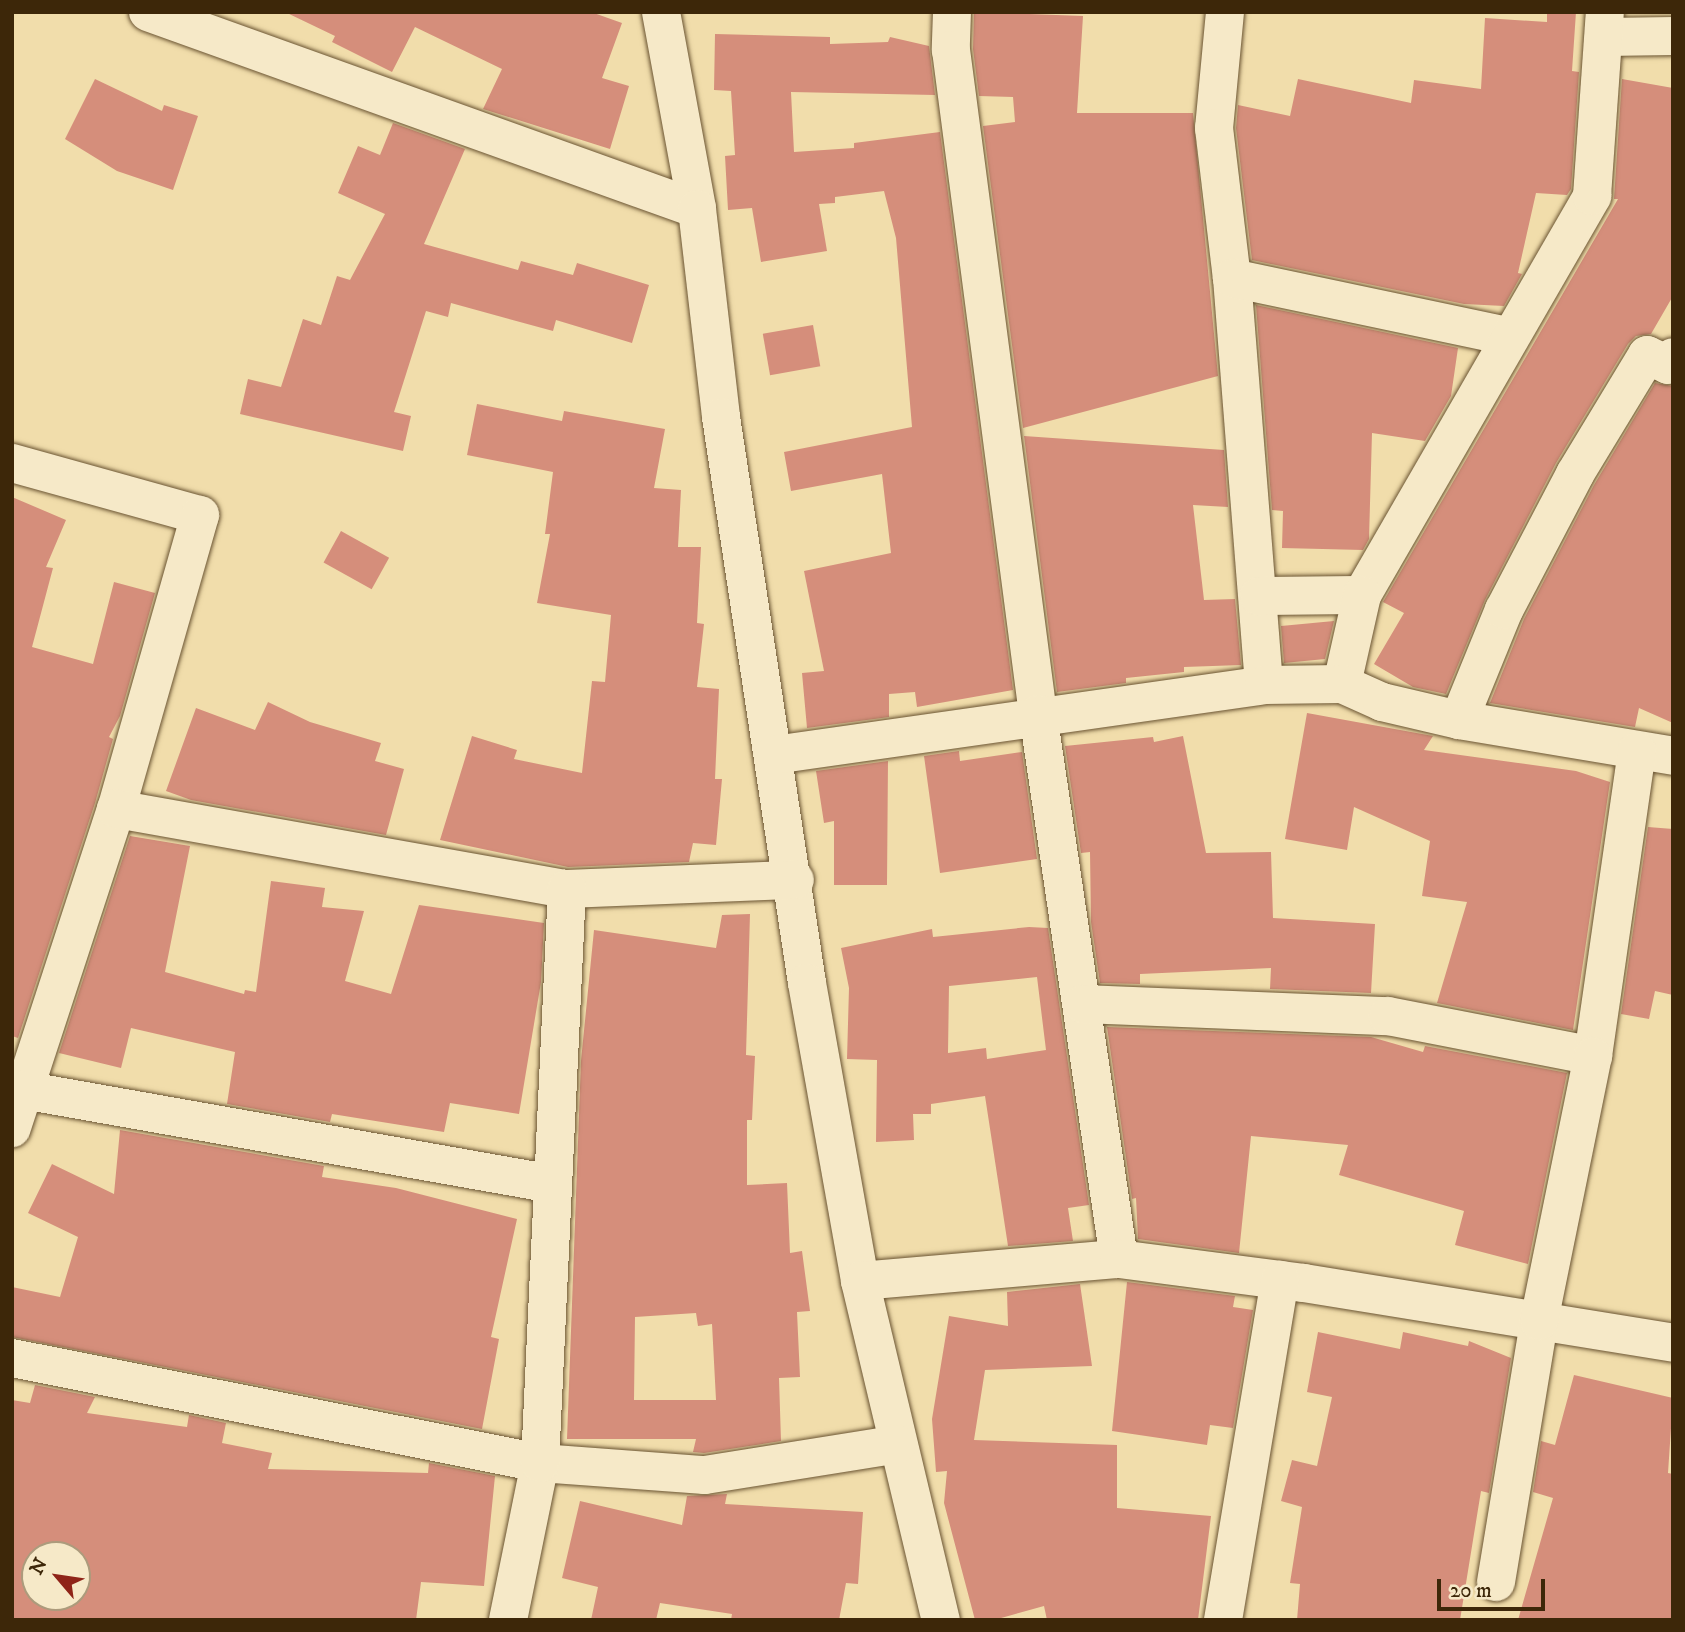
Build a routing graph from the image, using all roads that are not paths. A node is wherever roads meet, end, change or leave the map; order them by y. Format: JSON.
{"nodes":[{"id":1,"x":148,"y":12,"type":"edge"},
{"id":2,"x":661,"y":12,"type":"edge"},
{"id":3,"x":952,"y":12,"type":"edge"},
{"id":4,"x":1225,"y":12,"type":"edge"},
{"id":5,"x":1605,"y":24,"type":"edge"},
{"id":6,"x":1673,"y":36,"type":"edge"},
{"id":7,"x":697,"y":209,"type":"junction"},
{"id":8,"x":1232,"y":278,"type":"junction"},
{"id":9,"x":1508,"y":336,"type":"junction"},
{"id":10,"x":1671,"y":363,"type":"edge"},
{"id":11,"x":12,"y":463,"type":"edge"},
{"id":12,"x":1362,"y":595,"type":"junction"},
{"id":13,"x":1259,"y":596,"type":"junction"},
{"id":14,"x":1342,"y":684,"type":"junction"},
{"id":15,"x":1264,"y":685,"type":"junction"},
{"id":16,"x":1038,"y":714,"type":"junction"},
{"id":17,"x":1459,"y":720,"type":"junction"},
{"id":18,"x":1655,"y":754,"type":"edge"},
{"id":19,"x":774,"y":755,"type":"junction"},
{"id":20,"x":116,"y":809,"type":"junction"},
{"id":21,"x":795,"y":880,"type":"junction"},
{"id":22,"x":566,"y":889,"type":"junction"},
{"id":23,"x":1083,"y":1004,"type":"junction"},
{"id":24,"x":1593,"y":1056,"type":"junction"},
{"id":25,"x":23,"y":1090,"type":"junction"},
{"id":26,"x":12,"y":1128,"type":"edge"},
{"id":27,"x":553,"y":1184,"type":"junction"},
{"id":28,"x":1119,"y":1259,"type":"junction"},
{"id":29,"x":1280,"y":1280,"type":"junction"},
{"id":30,"x":860,"y":1281,"type":"junction"},
{"id":31,"x":1539,"y":1321,"type":"junction"},
{"id":32,"x":1673,"y":1343,"type":"edge"},
{"id":33,"x":12,"y":1359,"type":"edge"},
{"id":34,"x":898,"y":1444,"type":"junction"},
{"id":35,"x":540,"y":1463,"type":"junction"},
{"id":36,"x":1496,"y":1582,"type":"dead end"},
{"id":37,"x":508,"y":1620,"type":"edge"},
{"id":38,"x":941,"y":1620,"type":"edge"},
{"id":39,"x":1223,"y":1620,"type":"edge"}],
"edges":[{"from":1,"to":7,"type":"street"},
{"from":2,"to":7,"type":"street"},
{"from":3,"to":16,"type":"street"},
{"from":4,"to":8,"type":"street"},
{"from":5,"to":6,"type":"street"},
{"from":5,"to":9,"type":"street"},
{"from":7,"to":19,"type":"street"},
{"from":8,"to":9,"type":"street"},
{"from":8,"to":13,"type":"street"},
{"from":9,"to":12,"type":"street"},
{"from":10,"to":17,"type":"street"},
{"from":11,"to":20,"type":"street"},
{"from":12,"to":13,"type":"street"},
{"from":12,"to":14,"type":"street"},
{"from":13,"to":15,"type":"street"},
{"from":14,"to":15,"type":"street"},
{"from":14,"to":17,"type":"street"},
{"from":15,"to":16,"type":"street"},
{"from":16,"to":19,"type":"street"},
{"from":16,"to":23,"type":"street"},
{"from":17,"to":18,"type":"street"},
{"from":18,"to":24,"type":"street"},
{"from":19,"to":21,"type":"street"},
{"from":20,"to":22,"type":"street"},
{"from":20,"to":25,"type":"street"},
{"from":21,"to":22,"type":"street"},
{"from":21,"to":30,"type":"street"},
{"from":22,"to":27,"type":"street"},
{"from":23,"to":24,"type":"street"},
{"from":23,"to":28,"type":"street"},
{"from":24,"to":31,"type":"street"},
{"from":25,"to":26,"type":"street"},
{"from":25,"to":27,"type":"street"},
{"from":27,"to":35,"type":"street"},
{"from":28,"to":29,"type":"street"},
{"from":28,"to":30,"type":"street"},
{"from":29,"to":31,"type":"street"},
{"from":29,"to":39,"type":"street"},
{"from":30,"to":34,"type":"street"},
{"from":31,"to":32,"type":"street"},
{"from":31,"to":36,"type":"street"},
{"from":33,"to":35,"type":"street"},
{"from":34,"to":35,"type":"street"},
{"from":34,"to":38,"type":"street"},
{"from":35,"to":37,"type":"street"}]}
